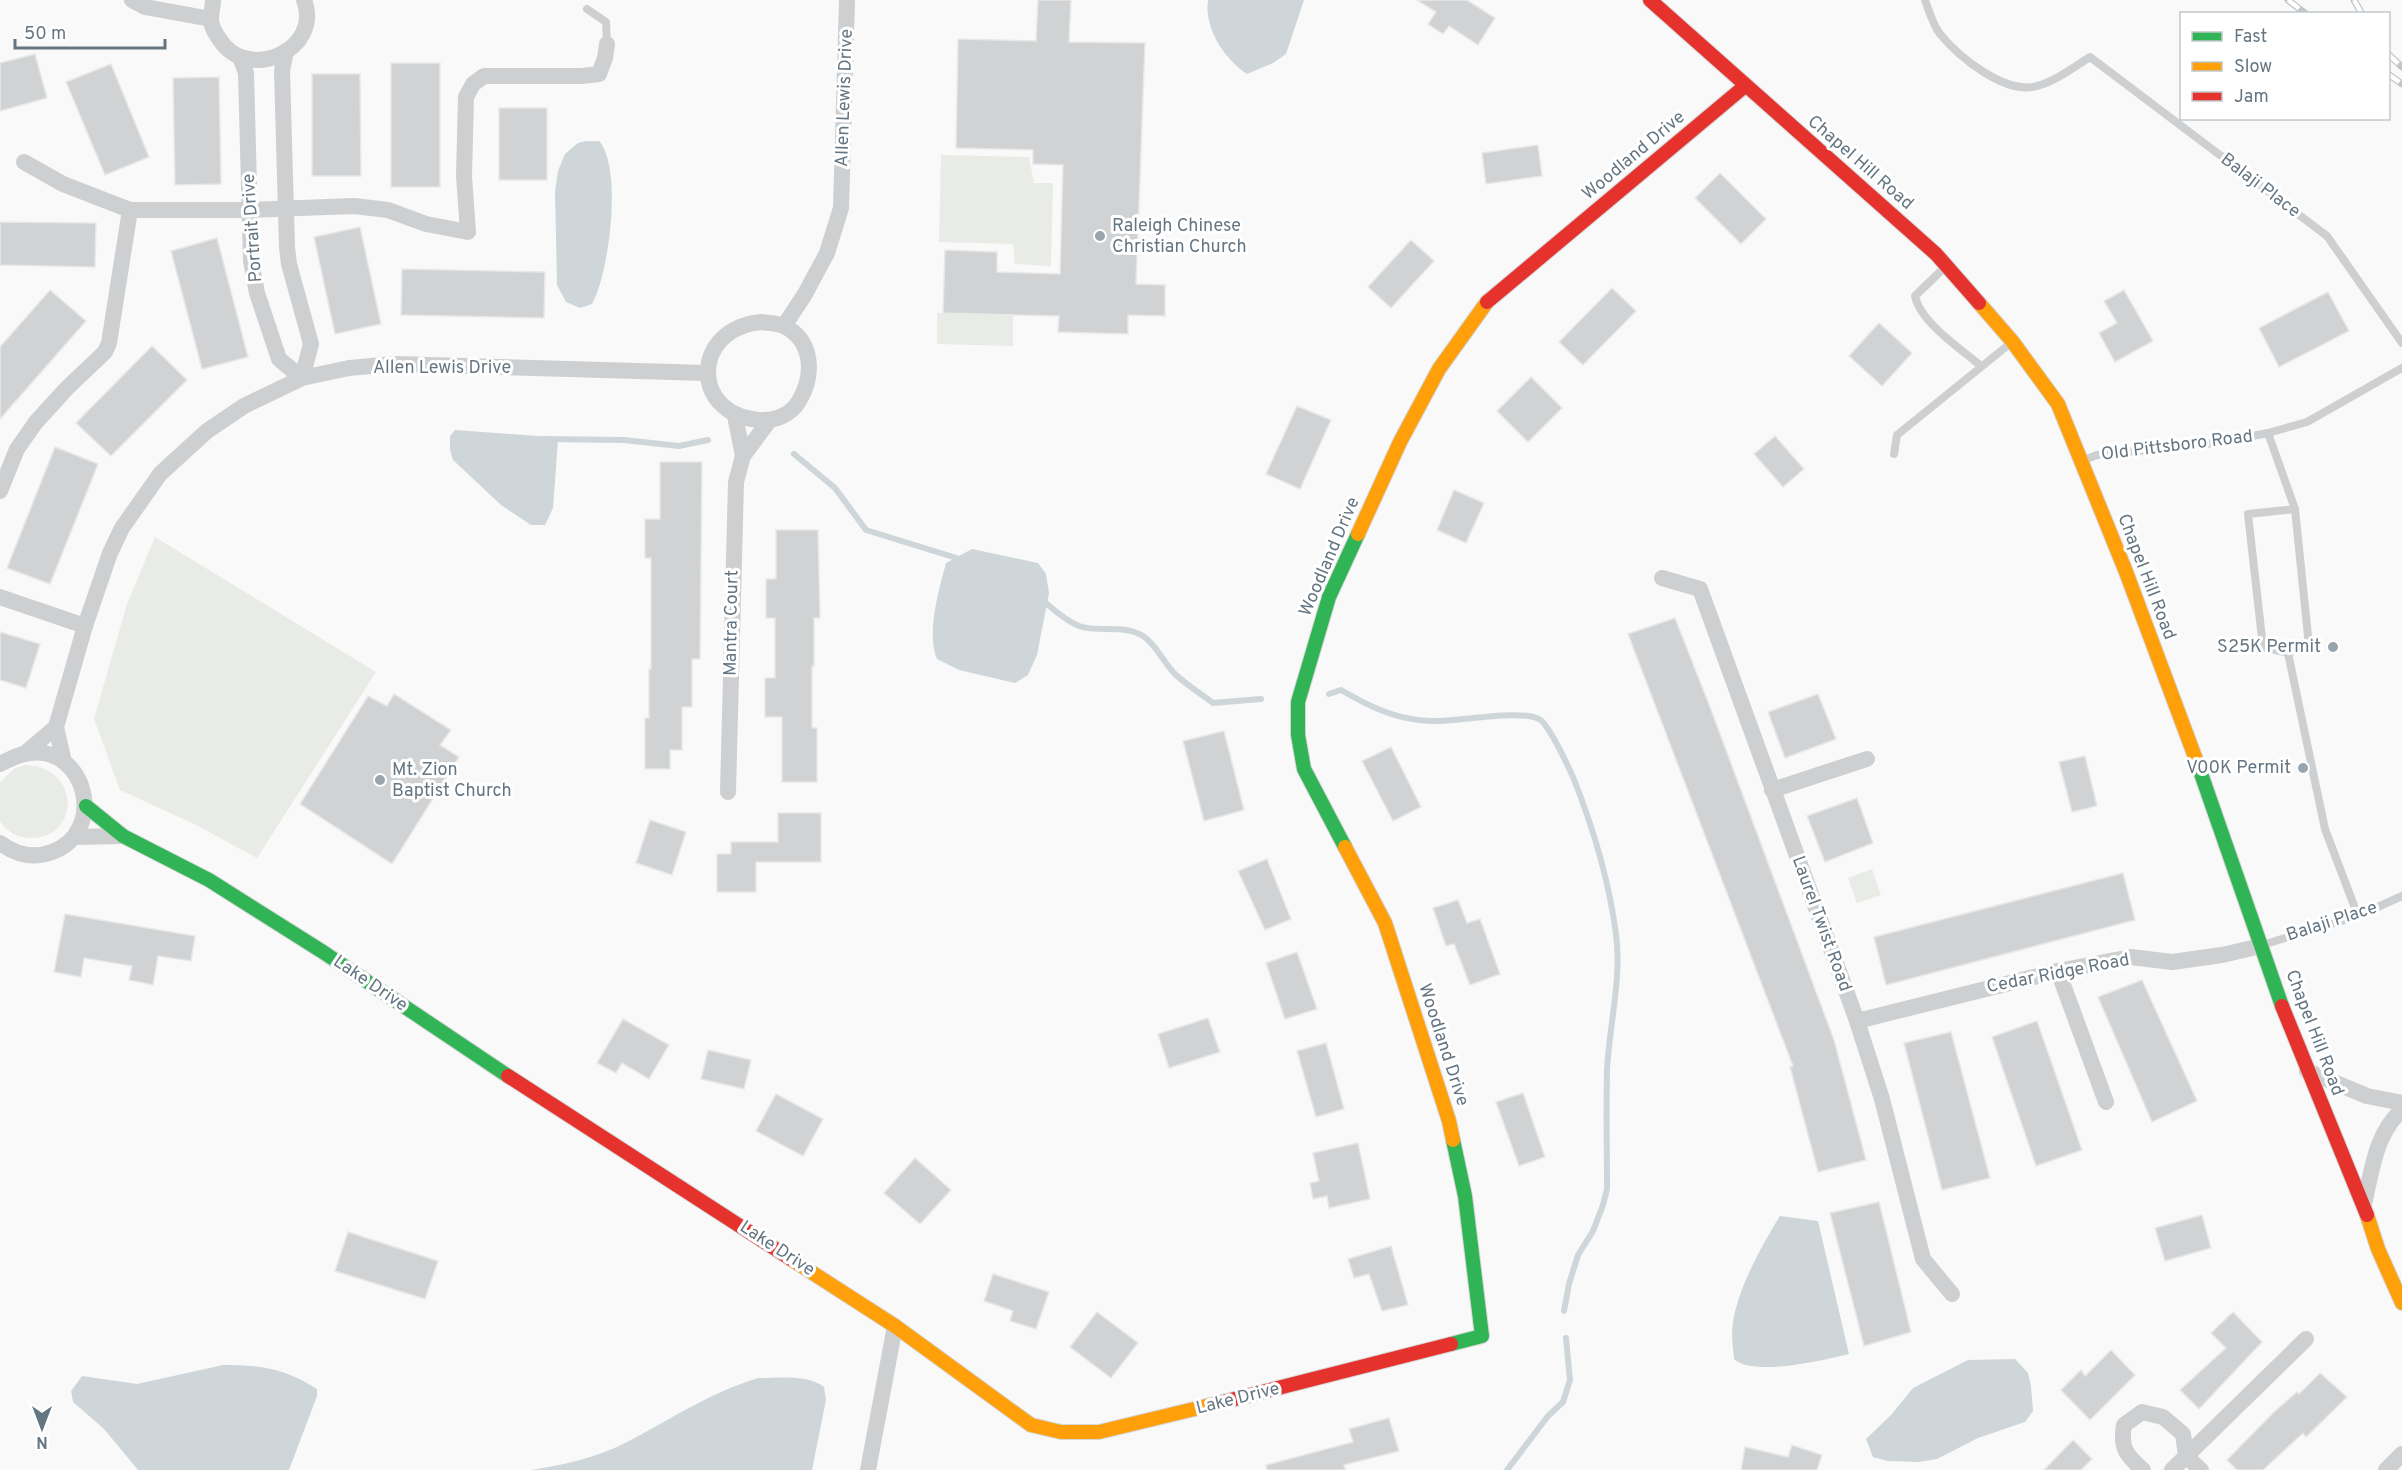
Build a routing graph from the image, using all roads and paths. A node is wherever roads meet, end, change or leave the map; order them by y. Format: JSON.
{"nodes":[{"id":1,"x":132,"y":0,"type":"edge"},
{"id":2,"x":213,"y":0,"type":"edge"},
{"id":3,"x":304,"y":0,"type":"edge"},
{"id":4,"x":848,"y":0,"type":"edge"},
{"id":5,"x":1650,"y":0,"type":"edge"},
{"id":6,"x":1925,"y":0,"type":"edge"},
{"id":7,"x":587,"y":9,"type":"dead end"},
{"id":8,"x":211,"y":19,"type":"junction"},
{"id":9,"x":607,"y":44,"type":"joint"},
{"id":10,"x":286,"y":51,"type":"junction"},
{"id":11,"x":240,"y":57,"type":"junction"},
{"id":12,"x":1745,"y":86,"type":"junction"},
{"id":13,"x":24,"y":162,"type":"dead end"},
{"id":14,"x":285,"y":208,"type":"junction"},
{"id":15,"x":130,"y":210,"type":"junction"},
{"id":16,"x":257,"y":210,"type":"junction"},
{"id":17,"x":1946,"y":266,"type":"junction"},
{"id":18,"x":784,"y":326,"type":"junction"},
{"id":19,"x":2012,"y":341,"type":"junction"},
{"id":20,"x":2402,"y":343,"type":"edge"},
{"id":21,"x":1981,"y":366,"type":"junction"},
{"id":22,"x":2402,"y":368,"type":"edge"},
{"id":23,"x":707,"y":373,"type":"junction"},
{"id":24,"x":302,"y":378,"type":"junction"},
{"id":25,"x":735,"y":416,"type":"junction"},
{"id":26,"x":769,"y":421,"type":"junction"},
{"id":27,"x":2268,"y":434,"type":"junction"},
{"id":28,"x":1893,"y":454,"type":"dead end"},
{"id":29,"x":743,"y":456,"type":"junction"},
{"id":30,"x":2080,"y":461,"type":"junction"},
{"id":31,"x":0,"y":491,"type":"edge"},
{"id":32,"x":2295,"y":509,"type":"junction"},
{"id":33,"x":1662,"y":578,"type":"dead end"},
{"id":34,"x":0,"y":597,"type":"edge"},
{"id":35,"x":85,"y":626,"type":"junction"},
{"id":36,"x":2288,"y":653,"type":"junction"},
{"id":37,"x":56,"y":727,"type":"junction"},
{"id":38,"x":24,"y":754,"type":"junction"},
{"id":39,"x":1867,"y":759,"type":"dead end"},
{"id":40,"x":64,"y":762,"type":"junction"},
{"id":41,"x":0,"y":764,"type":"edge"},
{"id":42,"x":1773,"y":790,"type":"junction"},
{"id":43,"x":728,"y":792,"type":"dead end"},
{"id":44,"x":86,"y":806,"type":"junction"},
{"id":45,"x":123,"y":836,"type":"junction"},
{"id":46,"x":74,"y":837,"type":"junction"},
{"id":47,"x":0,"y":843,"type":"edge"},
{"id":48,"x":2402,"y":896,"type":"edge"},
{"id":49,"x":2358,"y":916,"type":"junction"},
{"id":50,"x":2262,"y":946,"type":"junction"},
{"id":51,"x":2058,"y":971,"type":"junction"},
{"id":52,"x":1857,"y":1021,"type":"junction"},
{"id":53,"x":2307,"y":1071,"type":"junction"},
{"id":54,"x":2106,"y":1102,"type":"dead end"},
{"id":55,"x":2402,"y":1103,"type":"edge"},
{"id":56,"x":2402,"y":1110,"type":"edge"},
{"id":57,"x":2364,"y":1205,"type":"junction"},
{"id":58,"x":1952,"y":1294,"type":"dead end"},
{"id":59,"x":2402,"y":1303,"type":"edge"},
{"id":60,"x":895,"y":1326,"type":"junction"},
{"id":61,"x":1482,"y":1336,"type":"joint"},
{"id":62,"x":2306,"y":1339,"type":"dead end"},
{"id":63,"x":2402,"y":1454,"type":"edge"},
{"id":64,"x":2186,"y":1456,"type":"junction"},
{"id":65,"x":867,"y":1470,"type":"edge"},
{"id":66,"x":2143,"y":1470,"type":"edge"},
{"id":67,"x":2172,"y":1470,"type":"edge"},
{"id":68,"x":2201,"y":1470,"type":"edge"},
{"id":69,"x":2386,"y":1470,"type":"edge"}],
"edges":[{"from":1,"to":8,"type":"street"},
{"from":2,"to":8,"type":"street"},
{"from":3,"to":10,"type":"street"},
{"from":4,"to":18,"type":"street","name":"Allen Lewis Drive"},
{"from":5,"to":12,"type":"street","name":"Chapel Hill Road"},
{"from":6,"to":20,"type":"lane","name":"Balaji Place"},
{"from":7,"to":9,"type":"lane"},
{"from":8,"to":11,"type":"street"},
{"from":9,"to":14,"type":"street"},
{"from":10,"to":11,"type":"street"},
{"from":10,"to":14,"type":"street","name":"Portrait Drive"},
{"from":11,"to":16,"type":"street","name":"Portrait Drive"},
{"from":12,"to":17,"type":"street","name":"Chapel Hill Road"},
{"from":12,"to":61,"type":"street","name":"Woodland Drive"},
{"from":13,"to":15,"type":"street"},
{"from":14,"to":16,"type":"street"},
{"from":14,"to":24,"type":"street","name":"Portrait Drive"},
{"from":15,"to":16,"type":"street"},
{"from":15,"to":31,"type":"street"},
{"from":16,"to":24,"type":"street","name":"Portrait Drive"},
{"from":17,"to":19,"type":"street","name":"Chapel Hill Road"},
{"from":17,"to":21,"type":"lane"},
{"from":18,"to":23,"type":"street"},
{"from":18,"to":26,"type":"street"},
{"from":19,"to":21,"type":"lane"},
{"from":19,"to":30,"type":"street","name":"Chapel Hill Road"},
{"from":21,"to":28,"type":"lane"},
{"from":22,"to":27,"type":"lane","name":"Old Pittsboro Road"},
{"from":23,"to":24,"type":"street","name":"Allen Lewis Drive"},
{"from":23,"to":25,"type":"street"},
{"from":24,"to":35,"type":"street","name":"Allen Lewis Drive"},
{"from":25,"to":26,"type":"street"},
{"from":25,"to":29,"type":"street","name":"Mantra Court"},
{"from":26,"to":29,"type":"street","name":"Mantra Court"},
{"from":27,"to":30,"type":"lane","name":"Old Pittsboro Road"},
{"from":27,"to":32,"type":"lane"},
{"from":29,"to":43,"type":"street","name":"Mantra Court"},
{"from":30,"to":50,"type":"street","name":"Chapel Hill Road"},
{"from":32,"to":36,"type":"lane"},
{"from":32,"to":36,"type":"lane"},
{"from":33,"to":42,"type":"street","name":"Laurel Twist Road"},
{"from":34,"to":35,"type":"street"},
{"from":35,"to":37,"type":"street","name":"Allen Lewis Drive"},
{"from":36,"to":49,"type":"lane"},
{"from":37,"to":38,"type":"street"},
{"from":37,"to":40,"type":"street","name":"Allen Lewis Drive"},
{"from":38,"to":40,"type":"street"},
{"from":38,"to":41,"type":"street"},
{"from":39,"to":42,"type":"street"},
{"from":40,"to":44,"type":"street"},
{"from":42,"to":52,"type":"street","name":"Laurel Twist Road"},
{"from":44,"to":45,"type":"street","name":"Lake Drive"},
{"from":44,"to":46,"type":"street"},
{"from":45,"to":46,"type":"street","name":"Lake Drive"},
{"from":45,"to":60,"type":"street","name":"Lake Drive"},
{"from":46,"to":47,"type":"street"},
{"from":48,"to":49,"type":"lane","name":"Balaji Place"},
{"from":49,"to":50,"type":"lane","name":"Balaji Place"},
{"from":50,"to":51,"type":"street","name":"Cedar Ridge Road"},
{"from":50,"to":53,"type":"street","name":"Chapel Hill Road"},
{"from":51,"to":52,"type":"street","name":"Cedar Ridge Road"},
{"from":51,"to":54,"type":"street"},
{"from":52,"to":58,"type":"street","name":"Laurel Twist Road"},
{"from":53,"to":55,"type":"street"},
{"from":53,"to":57,"type":"street","name":"Chapel Hill Road"},
{"from":56,"to":57,"type":"street"},
{"from":57,"to":59,"type":"street","name":"Chapel Hill Road"},
{"from":60,"to":61,"type":"street","name":"Lake Drive"},
{"from":60,"to":65,"type":"street"},
{"from":62,"to":64,"type":"street"},
{"from":63,"to":69,"type":"street"},
{"from":64,"to":66,"type":"street"},
{"from":64,"to":67,"type":"street"},
{"from":64,"to":68,"type":"street"}]}
